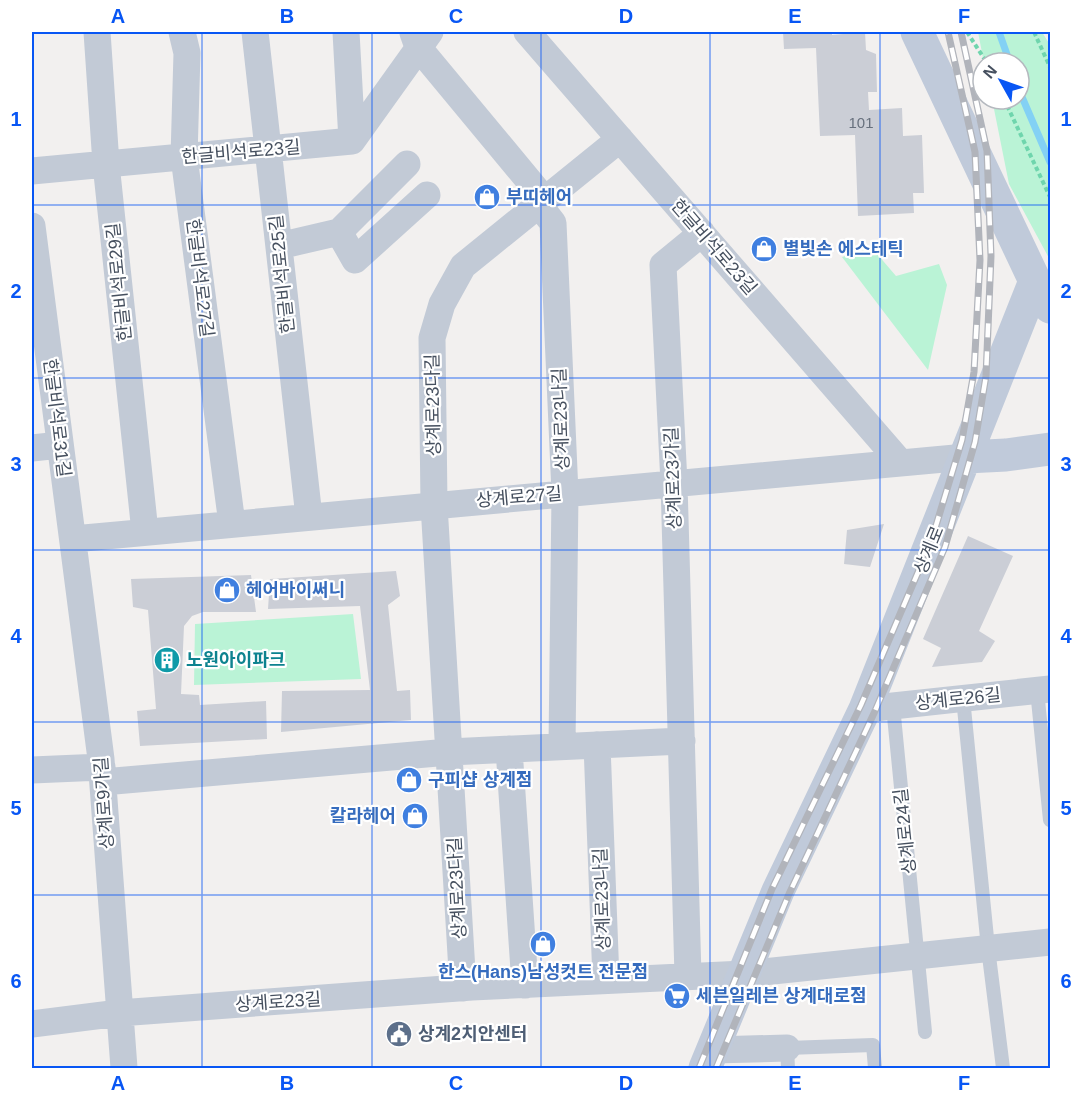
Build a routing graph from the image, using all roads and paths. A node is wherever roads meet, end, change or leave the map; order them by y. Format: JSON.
{"nodes":[{"id":1,"x":97,"y":32,"type":"edge"},
{"id":2,"x":182,"y":32,"type":"edge"},
{"id":3,"x":255,"y":32,"type":"edge"},
{"id":4,"x":346,"y":32,"type":"edge"},
{"id":5,"x":527,"y":32,"type":"edge"},
{"id":6,"x":917,"y":32,"type":"edge"},
{"id":7,"x":967,"y":32,"type":"edge"},
{"id":8,"x":1034,"y":32,"type":"edge"},
{"id":9,"x":420,"y":37,"type":"edge"},
{"id":10,"x":979,"y":51,"type":"edge"},
{"id":11,"x":1050,"y":67,"type":"edge"},
{"id":12,"x":1010,"y":111,"type":"edge"},
{"id":13,"x":620,"y":139,"type":"junction"},
{"id":14,"x":352,"y":141,"type":"junction"},
{"id":15,"x":268,"y":149,"type":"junction"},
{"id":16,"x":184,"y":157,"type":"junction"},
{"id":17,"x":106,"y":164,"type":"junction"},
{"id":18,"x":407,"y":164,"type":"dead end"},
{"id":19,"x":32,"y":171,"type":"edge"},
{"id":20,"x":428,"y":195,"type":"dead end"},
{"id":21,"x":1050,"y":197,"type":"edge"},
{"id":22,"x":542,"y":203,"type":"junction"},
{"id":23,"x":32,"y":226,"type":"edge"},
{"id":24,"x":339,"y":232,"type":"junction"},
{"id":25,"x":702,"y":233,"type":"junction"},
{"id":26,"x":279,"y":246,"type":"junction"},
{"id":27,"x":1042,"y":294,"type":"edge"},
{"id":28,"x":60,"y":445,"type":"junction"},
{"id":29,"x":32,"y":448,"type":"edge"},
{"id":30,"x":1050,"y":450,"type":"edge"},
{"id":31,"x":966,"y":457,"type":"junction"},
{"id":32,"x":900,"y":462,"type":"junction"},
{"id":33,"x":674,"y":483,"type":"junction"},
{"id":34,"x":565,"y":493,"type":"junction"},
{"id":35,"x":434,"y":505,"type":"junction"},
{"id":36,"x":309,"y":517,"type":"junction"},
{"id":37,"x":232,"y":524,"type":"junction"},
{"id":38,"x":145,"y":532,"type":"junction"},
{"id":39,"x":73,"y":539,"type":"junction"},
{"id":40,"x":1044,"y":689,"type":"edge"},
{"id":41,"x":963,"y":698,"type":"junction"},
{"id":42,"x":879,"y":707,"type":"junction"},
{"id":43,"x":682,"y":741,"type":"junction"},
{"id":44,"x":597,"y":745,"type":"junction"},
{"id":45,"x":562,"y":747,"type":"junction"},
{"id":46,"x":509,"y":749,"type":"junction"},
{"id":47,"x":449,"y":752,"type":"junction"},
{"id":48,"x":32,"y":770,"type":"edge"},
{"id":49,"x":102,"y":775,"type":"junction"},
{"id":50,"x":1050,"y":820,"type":"edge"},
{"id":51,"x":1050,"y":942,"type":"edge"},
{"id":52,"x":988,"y":948,"type":"junction"},
{"id":53,"x":918,"y":956,"type":"junction"},
{"id":54,"x":744,"y":974,"type":"junction"},
{"id":55,"x":688,"y":976,"type":"junction"},
{"id":56,"x":606,"y":980,"type":"junction"},
{"id":57,"x":525,"y":985,"type":"junction"},
{"id":58,"x":463,"y":988,"type":"junction"},
{"id":59,"x":119,"y":1013,"type":"junction"},
{"id":60,"x":32,"y":1024,"type":"edge"},
{"id":61,"x":925,"y":1032,"type":"dead end"},
{"id":62,"x":788,"y":1058,"type":"edge"},
{"id":63,"x":709,"y":1059,"type":"edge"},
{"id":64,"x":124,"y":1068,"type":"edge"},
{"id":65,"x":874,"y":1068,"type":"edge"},
{"id":66,"x":1003,"y":1068,"type":"edge"}],
"edges":[{"from":1,"to":17,"type":"street","name":"한글비석로29길"},
{"from":2,"to":16,"type":"street","name":"한글비석로27길"},
{"from":3,"to":15,"type":"street","name":"한글비석로25길"},
{"from":4,"to":14,"type":"street"},
{"from":5,"to":13,"type":"street","name":"한글비석로23길"},
{"from":6,"to":27,"type":"main road","name":"상계로"},
{"from":7,"to":10,"type":"path"},
{"from":8,"to":11,"type":"path"},
{"from":9,"to":14,"type":"street"},
{"from":9,"to":22,"type":"street","name":"상계로23나길"},
{"from":12,"to":21,"type":"path"},
{"from":13,"to":22,"type":"street","name":"상계로23다길"},
{"from":13,"to":25,"type":"street","name":"한글비석로23길"},
{"from":14,"to":15,"type":"street","name":"한글비석로23길"},
{"from":15,"to":16,"type":"street","name":"한글비석로23길"},
{"from":15,"to":26,"type":"street","name":"한글비석로25길"},
{"from":16,"to":17,"type":"street","name":"한글비석로23길"},
{"from":16,"to":37,"type":"street","name":"한글비석로27길"},
{"from":17,"to":19,"type":"street","name":"한글비석로23길"},
{"from":17,"to":38,"type":"street","name":"한글비석로29길"},
{"from":18,"to":24,"type":"street"},
{"from":20,"to":24,"type":"street"},
{"from":22,"to":34,"type":"street","name":"상계로23나길"},
{"from":22,"to":35,"type":"street","name":"상계로23다길"},
{"from":23,"to":28,"type":"street","name":"한글비석로31길"},
{"from":24,"to":26,"type":"street"},
{"from":25,"to":32,"type":"street","name":"한글비석로23길"},
{"from":25,"to":33,"type":"street","name":"상계로23가길"},
{"from":26,"to":36,"type":"street","name":"한글비석로25길"},
{"from":27,"to":31,"type":"main road","name":"상계로"},
{"from":28,"to":29,"type":"street"},
{"from":28,"to":39,"type":"street","name":"한글비석로31길"},
{"from":30,"to":31,"type":"main road"},
{"from":31,"to":32,"type":"street","name":"상계로27길"},
{"from":31,"to":42,"type":"main road","name":"상계로"},
{"from":32,"to":33,"type":"street","name":"상계로27길"},
{"from":33,"to":34,"type":"street","name":"상계로27길"},
{"from":33,"to":43,"type":"street","name":"상계로23가길"},
{"from":34,"to":35,"type":"street","name":"상계로27길"},
{"from":34,"to":45,"type":"street","name":"상계로23나길"},
{"from":35,"to":36,"type":"street","name":"상계로27길"},
{"from":35,"to":47,"type":"street","name":"상계로23다길"},
{"from":36,"to":37,"type":"street","name":"상계로27길"},
{"from":37,"to":38,"type":"street","name":"상계로27길"},
{"from":38,"to":39,"type":"street","name":"상계로27길"},
{"from":39,"to":49,"type":"street","name":"상계로9가길"},
{"from":40,"to":41,"type":"street","name":"상계로26길"},
{"from":40,"to":50,"type":"lane"},
{"from":41,"to":42,"type":"street","name":"상계로26길"},
{"from":41,"to":52,"type":"lane"},
{"from":42,"to":53,"type":"lane","name":"상계로24길"},
{"from":42,"to":54,"type":"main road","name":"상계로"},
{"from":43,"to":44,"type":"street"},
{"from":43,"to":55,"type":"street","name":"상계로23가길"},
{"from":44,"to":45,"type":"street"},
{"from":44,"to":56,"type":"street","name":"상계로23나길"},
{"from":45,"to":46,"type":"street"},
{"from":46,"to":47,"type":"street"},
{"from":46,"to":57,"type":"street"},
{"from":47,"to":49,"type":"street"},
{"from":47,"to":58,"type":"street","name":"상계로23다길"},
{"from":48,"to":49,"type":"street"},
{"from":49,"to":59,"type":"street","name":"상계로9가길"},
{"from":51,"to":52,"type":"street"},
{"from":52,"to":53,"type":"street"},
{"from":52,"to":66,"type":"lane"},
{"from":53,"to":54,"type":"street"},
{"from":53,"to":61,"type":"lane","name":"상계로24길"},
{"from":54,"to":55,"type":"street","name":"상계로23길"},
{"from":54,"to":63,"type":"main road","name":"상계로"},
{"from":55,"to":56,"type":"street","name":"상계로23길"},
{"from":56,"to":57,"type":"street","name":"상계로23길"},
{"from":57,"to":58,"type":"street","name":"상계로23길"},
{"from":58,"to":59,"type":"street","name":"상계로23길"},
{"from":59,"to":60,"type":"street","name":"상계로23길"},
{"from":59,"to":64,"type":"street","name":"상계로9가길"},
{"from":62,"to":63,"type":"street"},
{"from":62,"to":65,"type":"lane"}]}
